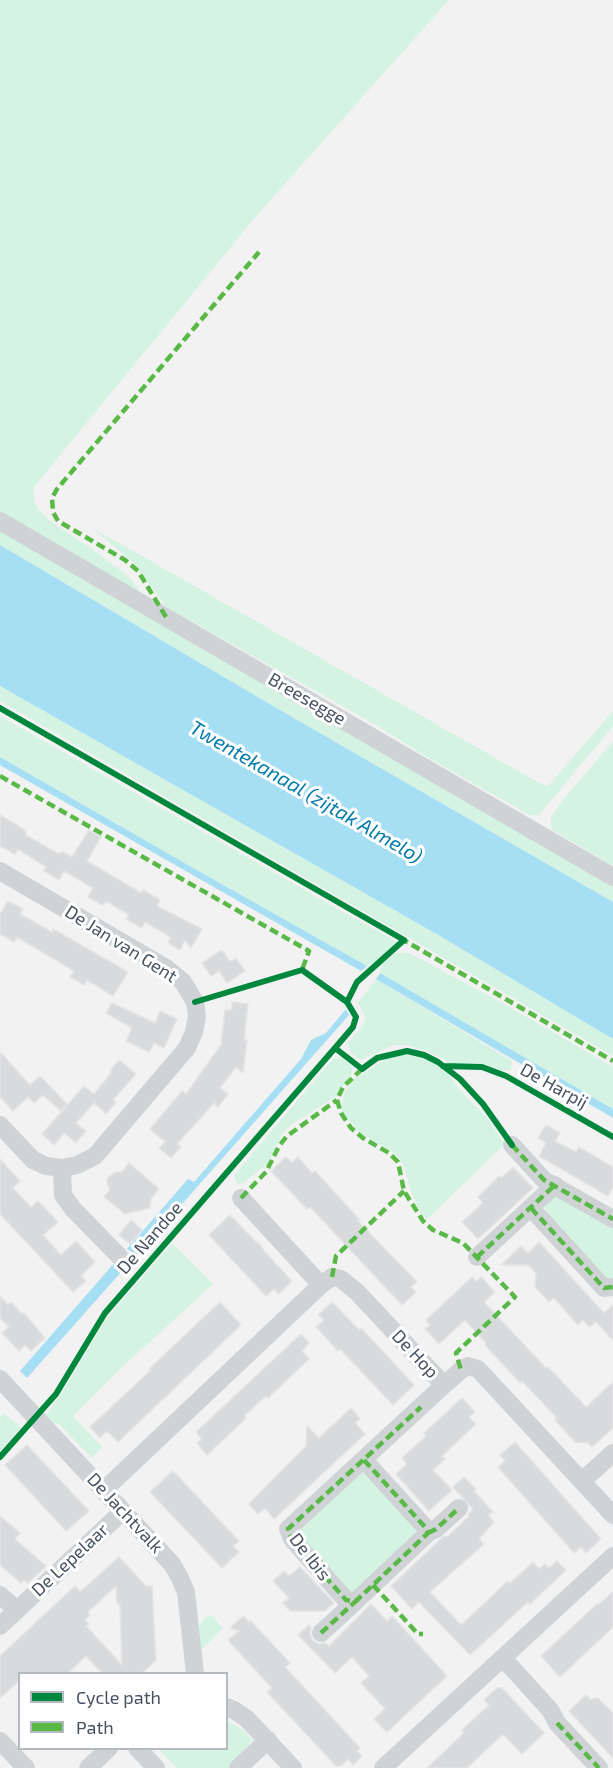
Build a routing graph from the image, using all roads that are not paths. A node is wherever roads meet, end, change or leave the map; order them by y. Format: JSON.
{"nodes":[{"id":1,"x":0,"y":521,"type":"edge"},
{"id":2,"x":0,"y":871,"type":"edge"},
{"id":3,"x":613,"y":877,"type":"edge"},
{"id":4,"x":0,"y":1125,"type":"edge"},
{"id":5,"x":512,"y":1145,"type":"dead end"},
{"id":6,"x":62,"y":1168,"type":"junction"},
{"id":7,"x":555,"y":1185,"type":"junction"},
{"id":8,"x":241,"y":1198,"type":"dead end"},
{"id":9,"x":531,"y":1208,"type":"junction"},
{"id":10,"x":613,"y":1219,"type":"edge"},
{"id":11,"x":118,"y":1256,"type":"dead end"},
{"id":12,"x":477,"y":1257,"type":"dead end"},
{"id":13,"x":321,"y":1285,"type":"junction"},
{"id":14,"x":613,"y":1287,"type":"edge"},
{"id":15,"x":0,"y":1379,"type":"edge"},
{"id":16,"x":444,"y":1385,"type":"junction"},
{"id":17,"x":613,"y":1453,"type":"edge"},
{"id":18,"x":364,"y":1460,"type":"junction"},
{"id":19,"x":582,"y":1481,"type":"junction"},
{"id":20,"x":104,"y":1490,"type":"junction"},
{"id":21,"x":459,"y":1508,"type":"dead end"},
{"id":22,"x":123,"y":1511,"type":"junction"},
{"id":23,"x":613,"y":1515,"type":"edge"},
{"id":24,"x":428,"y":1533,"type":"junction"},
{"id":25,"x":613,"y":1556,"type":"edge"},
{"id":26,"x":0,"y":1595,"type":"edge"},
{"id":27,"x":356,"y":1600,"type":"junction"},
{"id":28,"x":17,"y":1610,"type":"junction"},
{"id":29,"x":0,"y":1626,"type":"edge"},
{"id":30,"x":321,"y":1633,"type":"dead end"},
{"id":31,"x":503,"y":1658,"type":"junction"},
{"id":32,"x":195,"y":1672,"type":"edge"},
{"id":33,"x":228,"y":1708,"type":"edge"},
{"id":34,"x":268,"y":1740,"type":"junction"},
{"id":35,"x":0,"y":1741,"type":"edge"},
{"id":36,"x":108,"y":1750,"type":"edge"},
{"id":37,"x":138,"y":1750,"type":"edge"},
{"id":38,"x":26,"y":1768,"type":"edge"},
{"id":39,"x":88,"y":1768,"type":"edge"},
{"id":40,"x":156,"y":1768,"type":"edge"},
{"id":41,"x":238,"y":1768,"type":"edge"},
{"id":42,"x":293,"y":1768,"type":"edge"},
{"id":43,"x":383,"y":1768,"type":"edge"},
{"id":44,"x":599,"y":1768,"type":"edge"}],
"edges":[{"from":1,"to":3,"type":"street","name":"Breesegge"},
{"from":2,"to":6,"type":"street","name":"De Jan van Gent"},
{"from":4,"to":6,"type":"street"},
{"from":5,"to":7,"type":"street"},
{"from":6,"to":11,"type":"street"},
{"from":7,"to":9,"type":"street"},
{"from":7,"to":10,"type":"street"},
{"from":8,"to":13,"type":"street"},
{"from":9,"to":12,"type":"street"},
{"from":9,"to":14,"type":"street"},
{"from":13,"to":16,"type":"street","name":"De Hop"},
{"from":13,"to":20,"type":"street"},
{"from":15,"to":20,"type":"street","name":"De Jachtvalk"},
{"from":16,"to":18,"type":"street","name":"De Ibis"},
{"from":16,"to":19,"type":"street","name":"De Hop"},
{"from":17,"to":19,"type":"street"},
{"from":18,"to":24,"type":"street"},
{"from":18,"to":27,"type":"street","name":"De Ibis"},
{"from":19,"to":23,"type":"street","name":"De Hop"},
{"from":20,"to":22,"type":"street","name":"De Jachtvalk"},
{"from":21,"to":24,"type":"street"},
{"from":22,"to":28,"type":"street","name":"De Lepelaar"},
{"from":22,"to":32,"type":"street","name":"De Jachtvalk"},
{"from":24,"to":27,"type":"street"},
{"from":25,"to":31,"type":"street"},
{"from":26,"to":28,"type":"street","name":"De Lepelaar"},
{"from":27,"to":30,"type":"street"},
{"from":28,"to":29,"type":"street","name":"De Lepelaar"},
{"from":31,"to":43,"type":"street"},
{"from":31,"to":44,"type":"street"},
{"from":33,"to":34,"type":"street"},
{"from":34,"to":41,"type":"street"},
{"from":34,"to":42,"type":"street"},
{"from":35,"to":38,"type":"street"},
{"from":36,"to":39,"type":"street"},
{"from":37,"to":40,"type":"street"}]}
